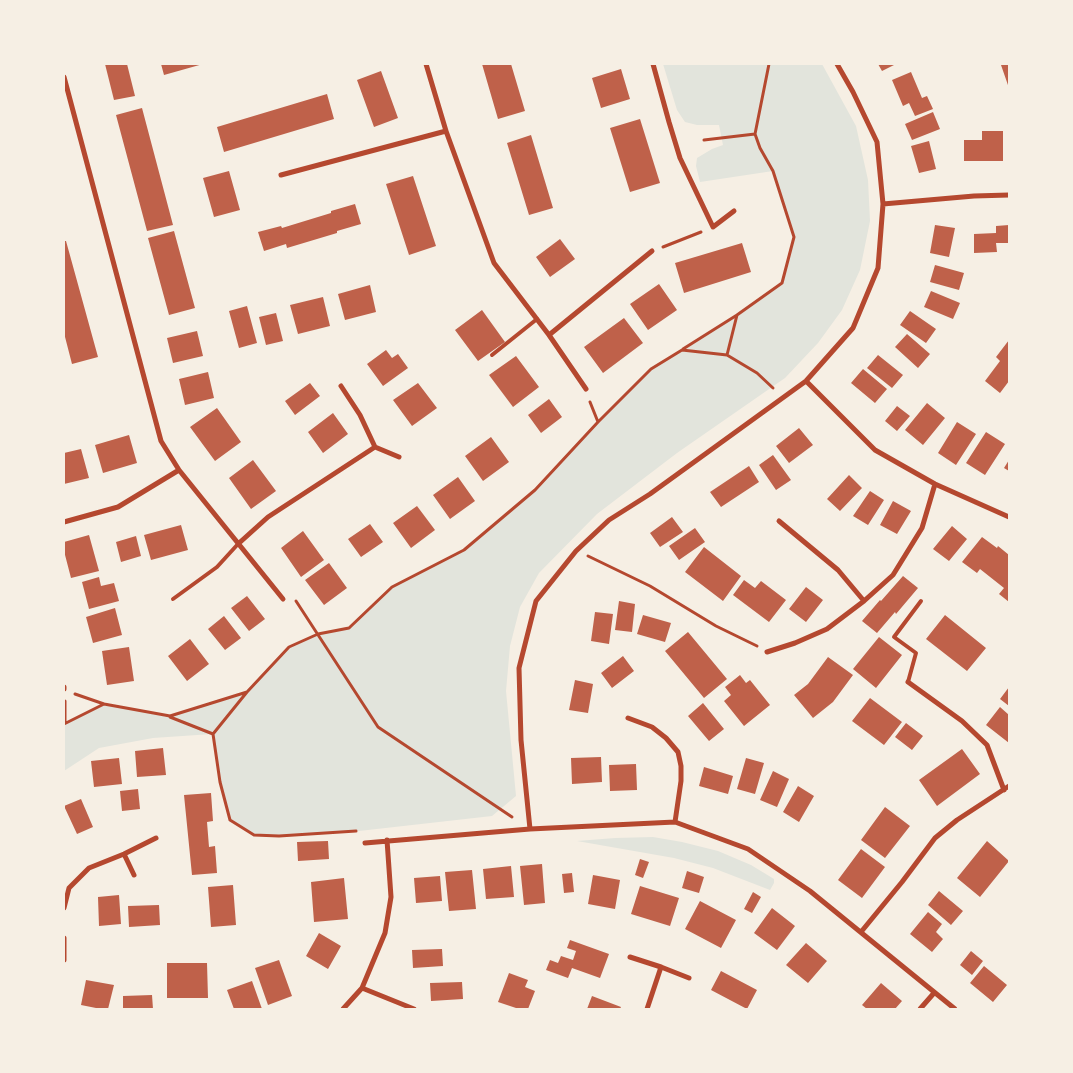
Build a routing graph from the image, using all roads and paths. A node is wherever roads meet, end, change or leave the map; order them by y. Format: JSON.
{"nodes":[{"id":1,"x":426,"y":64,"type":"edge"},
{"id":2,"x":653,"y":64,"type":"edge"},
{"id":3,"x":769,"y":64,"type":"edge"},
{"id":4,"x":837,"y":64,"type":"edge"},
{"id":5,"x":64,"y":77,"type":"edge"},
{"id":6,"x":446,"y":132,"type":"junction"},
{"id":7,"x":754,"y":134,"type":"junction"},
{"id":8,"x":704,"y":140,"type":"dead end"},
{"id":9,"x":280,"y":175,"type":"dead end"},
{"id":10,"x":1009,"y":195,"type":"edge"},
{"id":11,"x":883,"y":204,"type":"junction"},
{"id":12,"x":734,"y":211,"type":"dead end"},
{"id":13,"x":713,"y":227,"type":"junction"},
{"id":14,"x":652,"y":251,"type":"joint"},
{"id":15,"x":737,"y":315,"type":"junction"},
{"id":16,"x":537,"y":319,"type":"junction"},
{"id":17,"x":549,"y":335,"type":"junction"},
{"id":18,"x":682,"y":350,"type":"junction"},
{"id":19,"x":492,"y":355,"type":"dead end"},
{"id":20,"x":727,"y":355,"type":"junction"},
{"id":21,"x":806,"y":381,"type":"junction"},
{"id":22,"x":341,"y":386,"type":"dead end"},
{"id":23,"x":586,"y":389,"type":"joint"},
{"id":24,"x":784,"y":397,"type":"junction"},
{"id":25,"x":598,"y":422,"type":"junction"},
{"id":26,"x":375,"y":447,"type":"junction"},
{"id":27,"x":400,"y":458,"type":"dead end"},
{"id":28,"x":179,"y":470,"type":"junction"},
{"id":29,"x":935,"y":484,"type":"junction"},
{"id":30,"x":1009,"y":517,"type":"edge"},
{"id":31,"x":64,"y":522,"type":"edge"},
{"id":32,"x":779,"y":522,"type":"dead end"},
{"id":33,"x":238,"y":544,"type":"junction"},
{"id":34,"x":576,"y":551,"type":"junction"},
{"id":35,"x":173,"y":598,"type":"dead end"},
{"id":36,"x":283,"y":599,"type":"joint"},
{"id":37,"x":864,"y":601,"type":"junction"},
{"id":38,"x":921,"y":601,"type":"dead end"},
{"id":39,"x":318,"y":634,"type":"junction"},
{"id":40,"x":767,"y":652,"type":"joint"},
{"id":41,"x":908,"y":682,"type":"joint"},
{"id":42,"x":64,"y":688,"type":"edge"},
{"id":43,"x":247,"y":692,"type":"junction"},
{"id":44,"x":104,"y":704,"type":"junction"},
{"id":45,"x":170,"y":716,"type":"junction"},
{"id":46,"x":628,"y":718,"type":"dead end"},
{"id":47,"x":64,"y":724,"type":"edge"},
{"id":48,"x":212,"y":734,"type":"junction"},
{"id":49,"x":1009,"y":786,"type":"edge"},
{"id":50,"x":1004,"y":790,"type":"junction"},
{"id":51,"x":675,"y":822,"type":"junction"},
{"id":52,"x":530,"y":828,"type":"junction"},
{"id":53,"x":156,"y":838,"type":"dead end"},
{"id":54,"x":387,"y":840,"type":"junction"},
{"id":55,"x":365,"y":843,"type":"joint"},
{"id":56,"x":124,"y":854,"type":"junction"},
{"id":57,"x":134,"y":875,"type":"dead end"},
{"id":58,"x":64,"y":908,"type":"edge"},
{"id":59,"x":861,"y":932,"type":"junction"},
{"id":60,"x":64,"y":938,"type":"edge"},
{"id":61,"x":630,"y":956,"type":"dead end"},
{"id":62,"x":64,"y":960,"type":"edge"},
{"id":63,"x":661,"y":967,"type":"junction"},
{"id":64,"x":689,"y":978,"type":"dead end"},
{"id":65,"x":362,"y":988,"type":"junction"},
{"id":66,"x":934,"y":993,"type":"junction"},
{"id":67,"x":343,"y":1009,"type":"edge"},
{"id":68,"x":414,"y":1009,"type":"edge"},
{"id":69,"x":647,"y":1009,"type":"edge"},
{"id":70,"x":920,"y":1009,"type":"edge"},
{"id":71,"x":955,"y":1009,"type":"edge"}],
"edges":[{"from":1,"to":6,"type":"street"},
{"from":2,"to":13,"type":"street"},
{"from":3,"to":7,"type":"path"},
{"from":4,"to":11,"type":"street"},
{"from":5,"to":28,"type":"street"},
{"from":6,"to":9,"type":"street"},
{"from":6,"to":16,"type":"street"},
{"from":7,"to":8,"type":"path"},
{"from":7,"to":15,"type":"path"},
{"from":10,"to":11,"type":"street"},
{"from":11,"to":21,"type":"street"},
{"from":12,"to":13,"type":"street"},
{"from":13,"to":14,"type":"path"},
{"from":14,"to":17,"type":"street"},
{"from":15,"to":18,"type":"path"},
{"from":15,"to":20,"type":"path"},
{"from":16,"to":17,"type":"street"},
{"from":16,"to":19,"type":"lane"},
{"from":17,"to":23,"type":"street"},
{"from":18,"to":20,"type":"path"},
{"from":18,"to":25,"type":"path"},
{"from":20,"to":24,"type":"path"},
{"from":21,"to":24,"type":"street"},
{"from":21,"to":29,"type":"street"},
{"from":22,"to":26,"type":"street"},
{"from":23,"to":25,"type":"path"},
{"from":24,"to":34,"type":"street"},
{"from":25,"to":39,"type":"path"},
{"from":26,"to":27,"type":"street"},
{"from":26,"to":33,"type":"street"},
{"from":28,"to":31,"type":"street"},
{"from":28,"to":33,"type":"street"},
{"from":29,"to":30,"type":"street"},
{"from":29,"to":37,"type":"street"},
{"from":32,"to":37,"type":"street"},
{"from":33,"to":35,"type":"lane"},
{"from":33,"to":36,"type":"street"},
{"from":34,"to":40,"type":"path"},
{"from":34,"to":52,"type":"street"},
{"from":36,"to":39,"type":"path"},
{"from":37,"to":40,"type":"street"},
{"from":38,"to":41,"type":"lane"},
{"from":39,"to":43,"type":"path"},
{"from":39,"to":52,"type":"path"},
{"from":41,"to":50,"type":"street"},
{"from":42,"to":44,"type":"path"},
{"from":42,"to":47,"type":"path"},
{"from":43,"to":45,"type":"path"},
{"from":43,"to":48,"type":"path"},
{"from":44,"to":45,"type":"path"},
{"from":44,"to":47,"type":"path"},
{"from":45,"to":48,"type":"path"},
{"from":46,"to":51,"type":"street"},
{"from":48,"to":55,"type":"path"},
{"from":49,"to":50,"type":"street"},
{"from":50,"to":59,"type":"street"},
{"from":51,"to":52,"type":"street"},
{"from":51,"to":59,"type":"street"},
{"from":52,"to":54,"type":"street"},
{"from":53,"to":56,"type":"street"},
{"from":54,"to":55,"type":"street"},
{"from":54,"to":65,"type":"street"},
{"from":56,"to":57,"type":"street"},
{"from":56,"to":58,"type":"street"},
{"from":59,"to":66,"type":"street"},
{"from":60,"to":62,"type":"street"},
{"from":61,"to":63,"type":"street"},
{"from":63,"to":64,"type":"street"},
{"from":63,"to":69,"type":"street"},
{"from":65,"to":67,"type":"street"},
{"from":65,"to":68,"type":"street"},
{"from":66,"to":70,"type":"street"},
{"from":66,"to":71,"type":"street"}]}
